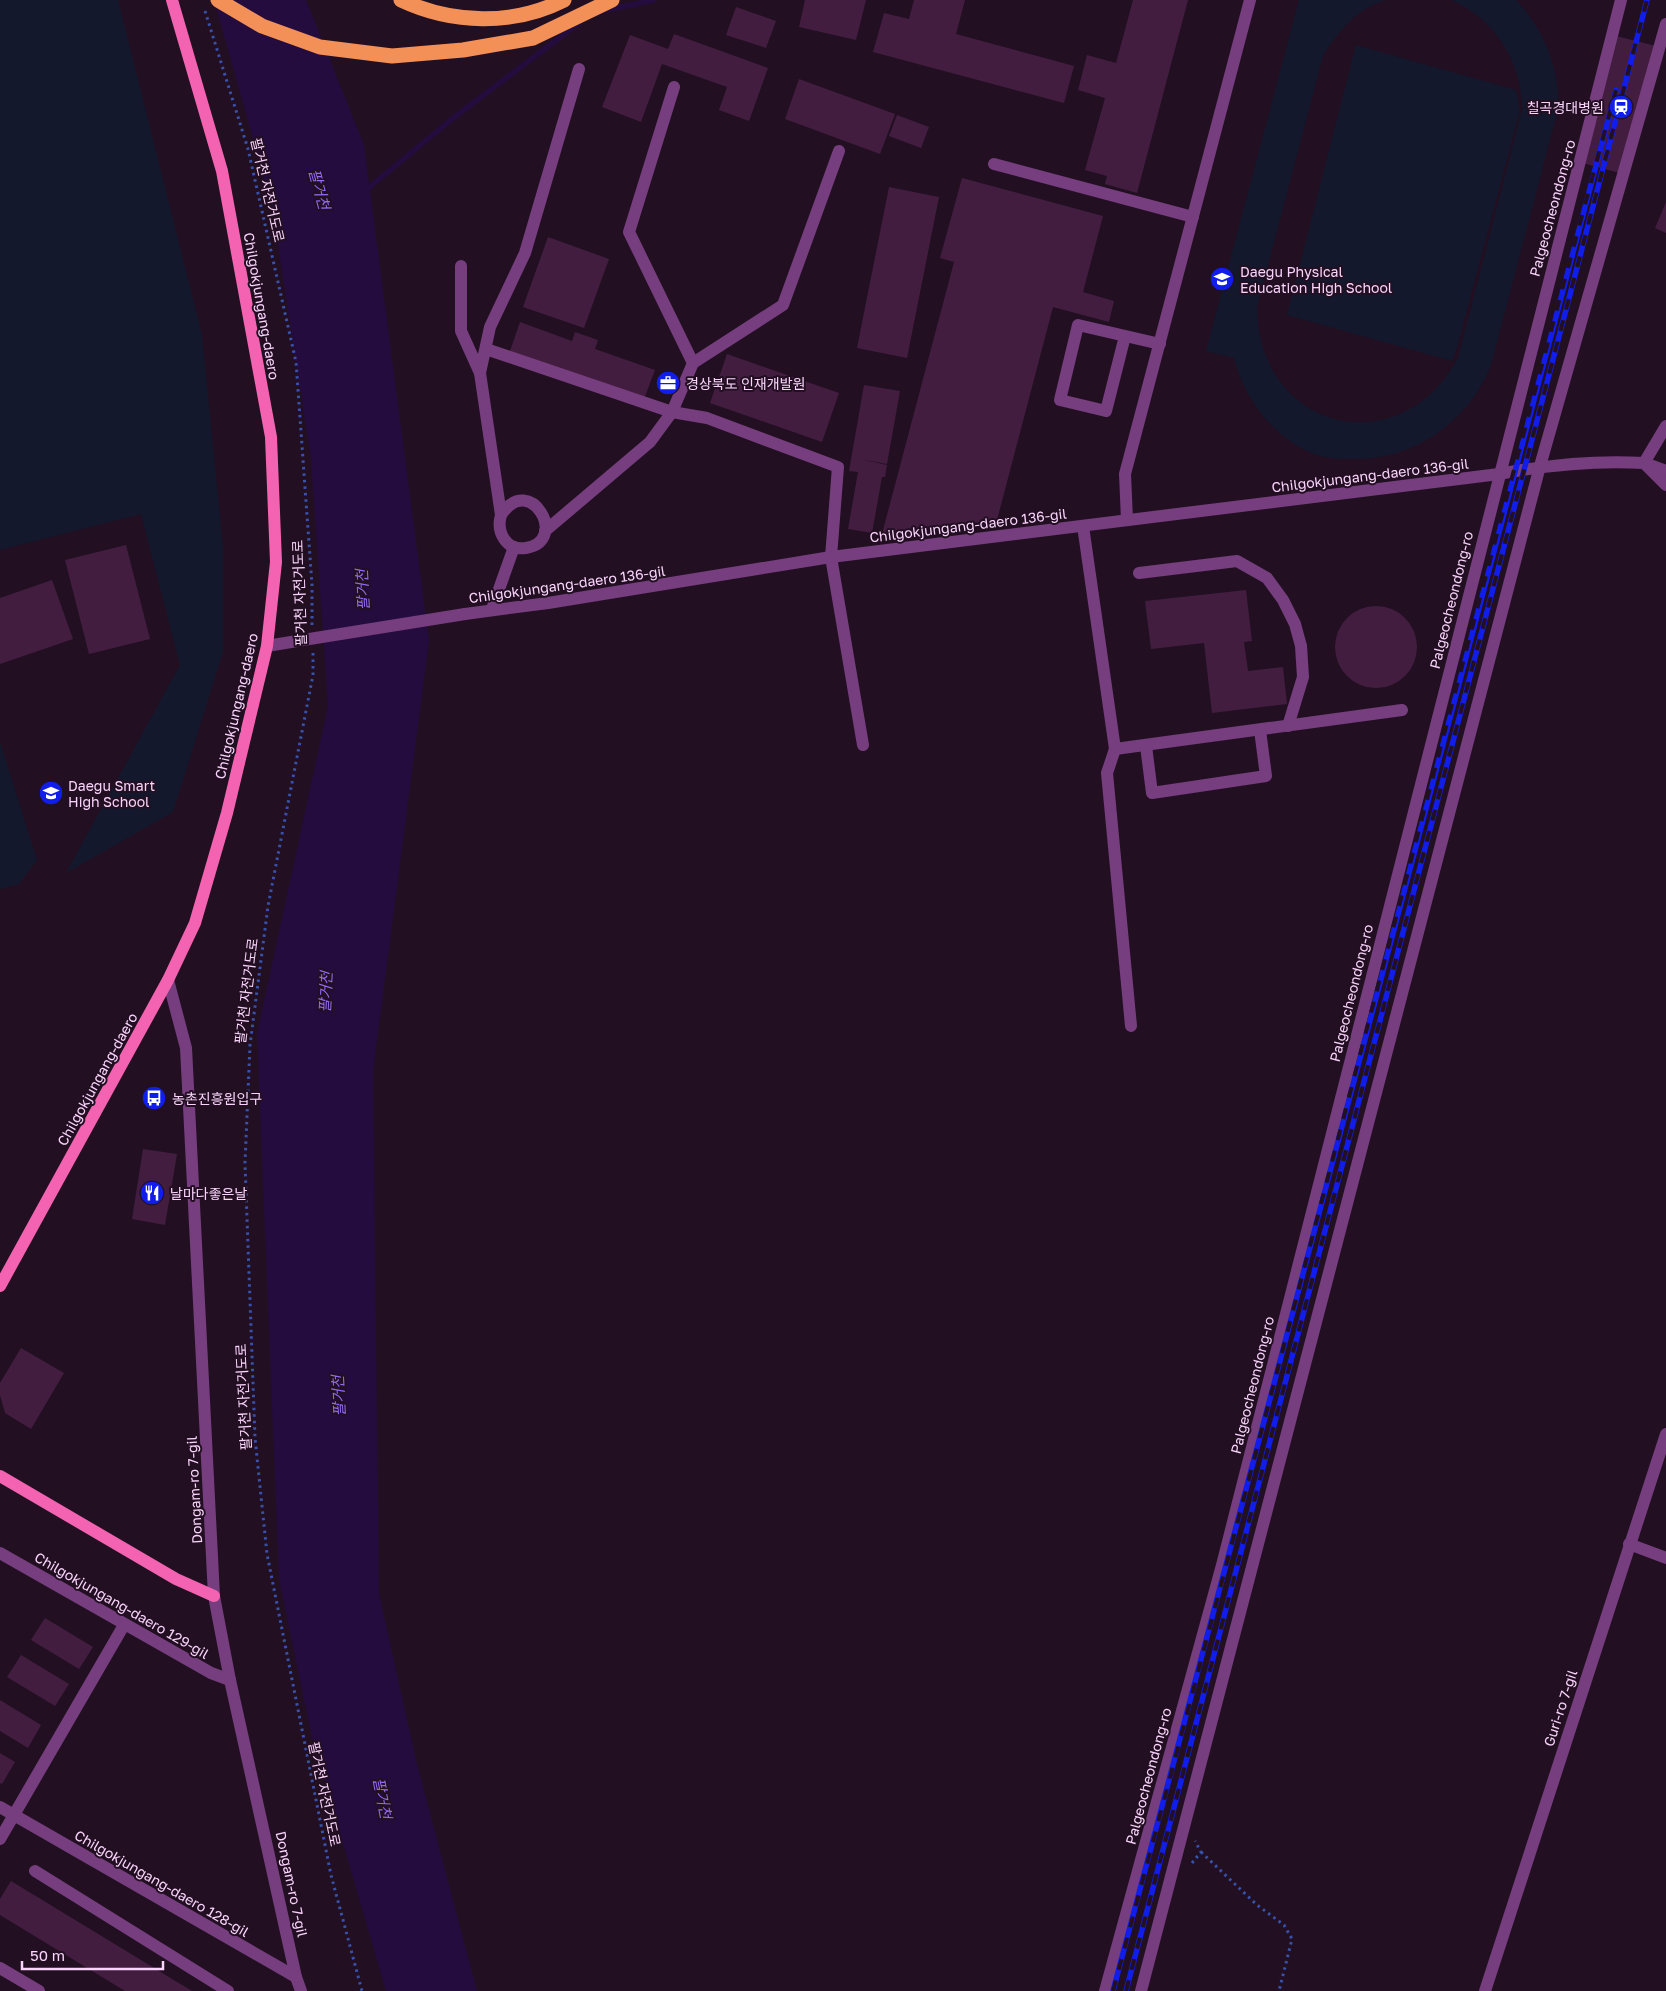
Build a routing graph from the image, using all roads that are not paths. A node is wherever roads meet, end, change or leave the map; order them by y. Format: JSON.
{"nodes":[{"id":1,"x":172,"y":0,"type":"edge"},
{"id":2,"x":218,"y":0,"type":"edge"},
{"id":3,"x":401,"y":0,"type":"edge"},
{"id":4,"x":564,"y":0,"type":"edge"},
{"id":5,"x":612,"y":0,"type":"edge"},
{"id":6,"x":1250,"y":0,"type":"edge"},
{"id":7,"x":1622,"y":0,"type":"edge"},
{"id":8,"x":1666,"y":24,"type":"edge"},
{"id":9,"x":579,"y":69,"type":"dead end"},
{"id":10,"x":674,"y":87,"type":"dead end"},
{"id":11,"x":839,"y":151,"type":"dead end"},
{"id":12,"x":994,"y":164,"type":"dead end"},
{"id":13,"x":1193,"y":217,"type":"junction"},
{"id":14,"x":461,"y":266,"type":"dead end"},
{"id":15,"x":1124,"y":336,"type":"junction"},
{"id":16,"x":1160,"y":344,"type":"junction"},
{"id":17,"x":486,"y":349,"type":"junction"},
{"id":18,"x":693,"y":363,"type":"junction"},
{"id":19,"x":480,"y":373,"type":"junction"},
{"id":20,"x":672,"y":412,"type":"junction"},
{"id":21,"x":1666,"y":426,"type":"edge"},
{"id":22,"x":1644,"y":462,"type":"junction"},
{"id":23,"x":1540,"y":466,"type":"junction"},
{"id":24,"x":1666,"y":471,"type":"edge"},
{"id":25,"x":1499,"y":474,"type":"junction"},
{"id":26,"x":1666,"y":485,"type":"edge"},
{"id":27,"x":501,"y":515,"type":"junction"},
{"id":28,"x":1127,"y":520,"type":"junction"},
{"id":29,"x":1083,"y":526,"type":"junction"},
{"id":30,"x":545,"y":530,"type":"junction"},
{"id":31,"x":514,"y":547,"type":"junction"},
{"id":32,"x":831,"y":558,"type":"junction"},
{"id":33,"x":1139,"y":574,"type":"dead end"},
{"id":34,"x":492,"y":609,"type":"junction"},
{"id":35,"x":268,"y":646,"type":"junction"},
{"id":36,"x":1402,"y":710,"type":"dead end"},
{"id":37,"x":1288,"y":726,"type":"junction"},
{"id":38,"x":1260,"y":730,"type":"junction"},
{"id":39,"x":863,"y":745,"type":"dead end"},
{"id":40,"x":1146,"y":746,"type":"junction"},
{"id":41,"x":1115,"y":749,"type":"junction"},
{"id":42,"x":168,"y":980,"type":"junction"},
{"id":43,"x":1131,"y":1026,"type":"dead end"},
{"id":44,"x":0,"y":1286,"type":"edge"},
{"id":45,"x":1666,"y":1434,"type":"edge"},
{"id":46,"x":0,"y":1476,"type":"edge"},
{"id":47,"x":1629,"y":1544,"type":"junction"},
{"id":48,"x":0,"y":1553,"type":"edge"},
{"id":49,"x":1666,"y":1558,"type":"edge"},
{"id":50,"x":214,"y":1596,"type":"junction"},
{"id":51,"x":124,"y":1625,"type":"junction"},
{"id":52,"x":230,"y":1680,"type":"junction"},
{"id":53,"x":0,"y":1807,"type":"edge"},
{"id":54,"x":14,"y":1815,"type":"junction"},
{"id":55,"x":0,"y":1839,"type":"edge"},
{"id":56,"x":36,"y":1871,"type":"dead end"},
{"id":57,"x":0,"y":1968,"type":"edge"},
{"id":58,"x":296,"y":1976,"type":"junction"},
{"id":59,"x":40,"y":1991,"type":"edge"},
{"id":60,"x":228,"y":1991,"type":"edge"},
{"id":61,"x":302,"y":1991,"type":"edge"},
{"id":62,"x":1105,"y":1991,"type":"edge"},
{"id":63,"x":1141,"y":1991,"type":"edge"},
{"id":64,"x":1485,"y":1991,"type":"edge"}],
"edges":[{"from":1,"to":35,"type":"main road","name":"Chilgokjungang-daero"},
{"from":2,"to":5,"type":"highway"},
{"from":3,"to":4,"type":"highway"},
{"from":6,"to":13,"type":"street"},
{"from":7,"to":25,"type":"street","name":"Palgeocheondong-ro"},
{"from":8,"to":23,"type":"street"},
{"from":9,"to":17,"type":"street"},
{"from":10,"to":18,"type":"street"},
{"from":11,"to":18,"type":"street"},
{"from":12,"to":13,"type":"street"},
{"from":13,"to":16,"type":"street"},
{"from":14,"to":19,"type":"street"},
{"from":15,"to":15,"type":"street"},
{"from":15,"to":16,"type":"street"},
{"from":16,"to":28,"type":"street"},
{"from":17,"to":19,"type":"street"},
{"from":17,"to":20,"type":"street"},
{"from":18,"to":20,"type":"street"},
{"from":19,"to":27,"type":"street"},
{"from":20,"to":30,"type":"street"},
{"from":20,"to":32,"type":"street"},
{"from":21,"to":22,"type":"street"},
{"from":22,"to":23,"type":"street","name":"Chilgokjungang-daero 136-gil"},
{"from":22,"to":24,"type":"street"},
{"from":22,"to":26,"type":"street"},
{"from":23,"to":25,"type":"street","name":"Chilgokjungang-daero 136-gil"},
{"from":23,"to":63,"type":"street"},
{"from":25,"to":28,"type":"street","name":"Chilgokjungang-daero 136-gil"},
{"from":25,"to":62,"type":"street","name":"Palgeocheondong-ro"},
{"from":27,"to":30,"type":"street"},
{"from":27,"to":31,"type":"street"},
{"from":28,"to":29,"type":"street","name":"Chilgokjungang-daero 136-gil"},
{"from":29,"to":32,"type":"street","name":"Chilgokjungang-daero 136-gil"},
{"from":29,"to":41,"type":"street"},
{"from":30,"to":31,"type":"street"},
{"from":31,"to":34,"type":"street"},
{"from":32,"to":34,"type":"street","name":"Chilgokjungang-daero 136-gil"},
{"from":32,"to":39,"type":"street"},
{"from":33,"to":37,"type":"street"},
{"from":34,"to":35,"type":"street","name":"Chilgokjungang-daero 136-gil","bridge":true},
{"from":35,"to":42,"type":"main road","name":"Chilgokjungang-daero"},
{"from":36,"to":37,"type":"street"},
{"from":37,"to":38,"type":"street"},
{"from":38,"to":40,"type":"street"},
{"from":38,"to":40,"type":"street"},
{"from":40,"to":41,"type":"street"},
{"from":41,"to":43,"type":"street"},
{"from":42,"to":44,"type":"main road","name":"Chilgokjungang-daero"},
{"from":42,"to":50,"type":"street","name":"Dongam-ro 7-gil"},
{"from":45,"to":47,"type":"street","name":"Guri-ro 7-gil"},
{"from":46,"to":50,"type":"main road"},
{"from":47,"to":49,"type":"street"},
{"from":47,"to":64,"type":"street","name":"Guri-ro 7-gil"},
{"from":48,"to":51,"type":"street","name":"Chilgokjungang-daero 129-gil"},
{"from":50,"to":52,"type":"street","name":"Dongam-ro 7-gil"},
{"from":51,"to":52,"type":"street","name":"Chilgokjungang-daero 129-gil"},
{"from":51,"to":54,"type":"street"},
{"from":52,"to":58,"type":"street","name":"Dongam-ro 7-gil"},
{"from":53,"to":54,"type":"street","name":"Chilgokjungang-daero 128-gil"},
{"from":54,"to":55,"type":"street"},
{"from":54,"to":58,"type":"street","name":"Chilgokjungang-daero 128-gil"},
{"from":56,"to":60,"type":"street"},
{"from":57,"to":59,"type":"street"},
{"from":58,"to":61,"type":"street","name":"Dongam-ro 7-gil"}]}
